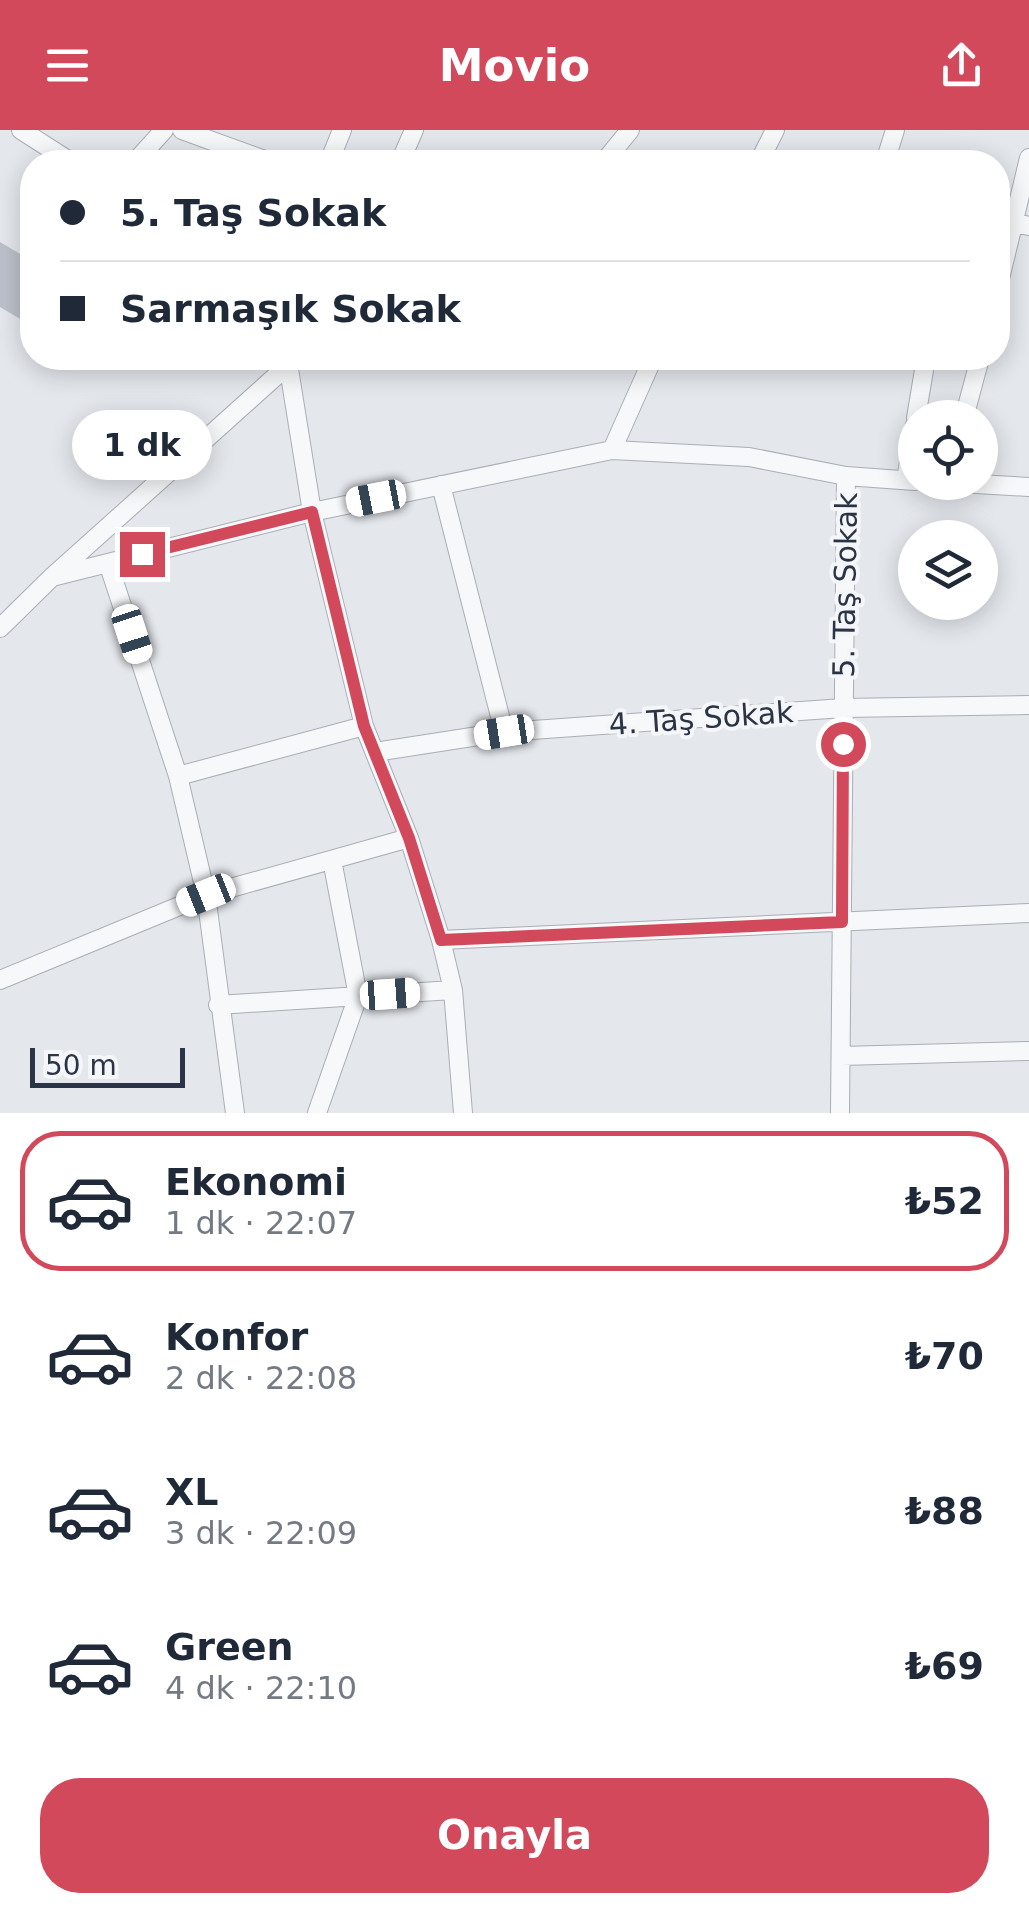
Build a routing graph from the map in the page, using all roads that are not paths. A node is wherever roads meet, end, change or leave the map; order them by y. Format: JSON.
{"nodes":[{"id":1,"x":20,"y":130,"type":"edge"},
{"id":2,"x":164,"y":130,"type":"edge"},
{"id":3,"x":182,"y":130,"type":"edge"},
{"id":4,"x":630,"y":130,"type":"edge"},
{"id":5,"x":51,"y":150,"type":"edge"},
{"id":6,"x":146,"y":150,"type":"edge"},
{"id":7,"x":237,"y":150,"type":"edge"},
{"id":8,"x":614,"y":150,"type":"edge"},
{"id":9,"x":1029,"y":158,"type":"edge"},
{"id":10,"x":1013,"y":222,"type":"edge"},
{"id":11,"x":281,"y":370,"type":"edge"},
{"id":12,"x":293,"y":370,"type":"edge"},
{"id":13,"x":648,"y":370,"type":"edge"},
{"id":14,"x":924,"y":370,"type":"edge"},
{"id":15,"x":977,"y":370,"type":"edge"},
{"id":16,"x":919,"y":400,"type":"edge"},
{"id":17,"x":969,"y":400,"type":"edge"},
{"id":18,"x":612,"y":450,"type":"junction"},
{"id":19,"x":846,"y":476,"type":"junction"},
{"id":20,"x":898,"y":479,"type":"edge"},
{"id":21,"x":441,"y":485,"type":"junction"},
{"id":22,"x":998,"y":486,"type":"edge"},
{"id":23,"x":1029,"y":487,"type":"edge"},
{"id":24,"x":312,"y":512,"type":"junction"},
{"id":25,"x":108,"y":563,"type":"junction"},
{"id":26,"x":52,"y":577,"type":"junction"},
{"id":27,"x":0,"y":628,"type":"edge"},
{"id":28,"x":1029,"y":705,"type":"edge"},
{"id":29,"x":844,"y":708,"type":"junction"},
{"id":30,"x":364,"y":726,"type":"junction"},
{"id":31,"x":504,"y":732,"type":"junction"},
{"id":32,"x":375,"y":752,"type":"junction"},
{"id":33,"x":178,"y":776,"type":"junction"},
{"id":34,"x":409,"y":838,"type":"junction"},
{"id":35,"x":332,"y":860,"type":"junction"},
{"id":36,"x":206,"y":895,"type":"junction"},
{"id":37,"x":1029,"y":913,"type":"edge"},
{"id":38,"x":842,"y":922,"type":"junction"},
{"id":39,"x":441,"y":940,"type":"junction"},
{"id":40,"x":0,"y":980,"type":"edge"},
{"id":41,"x":453,"y":990,"type":"junction"},
{"id":42,"x":358,"y":996,"type":"junction"},
{"id":43,"x":218,"y":1005,"type":"junction"},
{"id":44,"x":1029,"y":1051,"type":"edge"},
{"id":45,"x":840,"y":1056,"type":"junction"},
{"id":46,"x":235,"y":1113,"type":"edge"},
{"id":47,"x":317,"y":1113,"type":"edge"},
{"id":48,"x":463,"y":1113,"type":"edge"},
{"id":49,"x":840,"y":1113,"type":"edge"}],
"edges":[{"from":1,"to":5,"type":"street"},
{"from":2,"to":6,"type":"street"},
{"from":3,"to":7,"type":"street"},
{"from":4,"to":8,"type":"street"},
{"from":9,"to":10,"type":"street"},
{"from":11,"to":26,"type":"street"},
{"from":12,"to":24,"type":"street"},
{"from":13,"to":18,"type":"street"},
{"from":14,"to":16,"type":"street"},
{"from":15,"to":17,"type":"street"},
{"from":18,"to":19,"type":"street"},
{"from":18,"to":21,"type":"street"},
{"from":19,"to":20,"type":"street"},
{"from":19,"to":29,"type":"street","name":"5. Taş Sokak"},
{"from":21,"to":24,"type":"street"},
{"from":21,"to":31,"type":"street"},
{"from":22,"to":23,"type":"street"},
{"from":24,"to":25,"type":"street"},
{"from":24,"to":30,"type":"street"},
{"from":25,"to":26,"type":"street"},
{"from":25,"to":33,"type":"street"},
{"from":26,"to":27,"type":"street"},
{"from":28,"to":29,"type":"street","name":"4. Taş Sokak"},
{"from":29,"to":31,"type":"street","name":"4. Taş Sokak"},
{"from":29,"to":38,"type":"street","name":"5. Taş Sokak"},
{"from":30,"to":32,"type":"street"},
{"from":30,"to":33,"type":"street"},
{"from":31,"to":32,"type":"street","name":"4. Taş Sokak"},
{"from":32,"to":34,"type":"street"},
{"from":33,"to":36,"type":"street"},
{"from":34,"to":35,"type":"street"},
{"from":34,"to":39,"type":"street"},
{"from":35,"to":36,"type":"street"},
{"from":35,"to":42,"type":"street"},
{"from":36,"to":40,"type":"street"},
{"from":36,"to":43,"type":"street"},
{"from":37,"to":38,"type":"street"},
{"from":38,"to":39,"type":"street"},
{"from":38,"to":45,"type":"street","name":"5. Taş Sokak"},
{"from":39,"to":41,"type":"street"},
{"from":41,"to":42,"type":"street"},
{"from":41,"to":48,"type":"street"},
{"from":42,"to":43,"type":"street"},
{"from":42,"to":47,"type":"street"},
{"from":43,"to":46,"type":"street"},
{"from":44,"to":45,"type":"street"},
{"from":45,"to":49,"type":"street","name":"5. Taş Sokak"}]}
